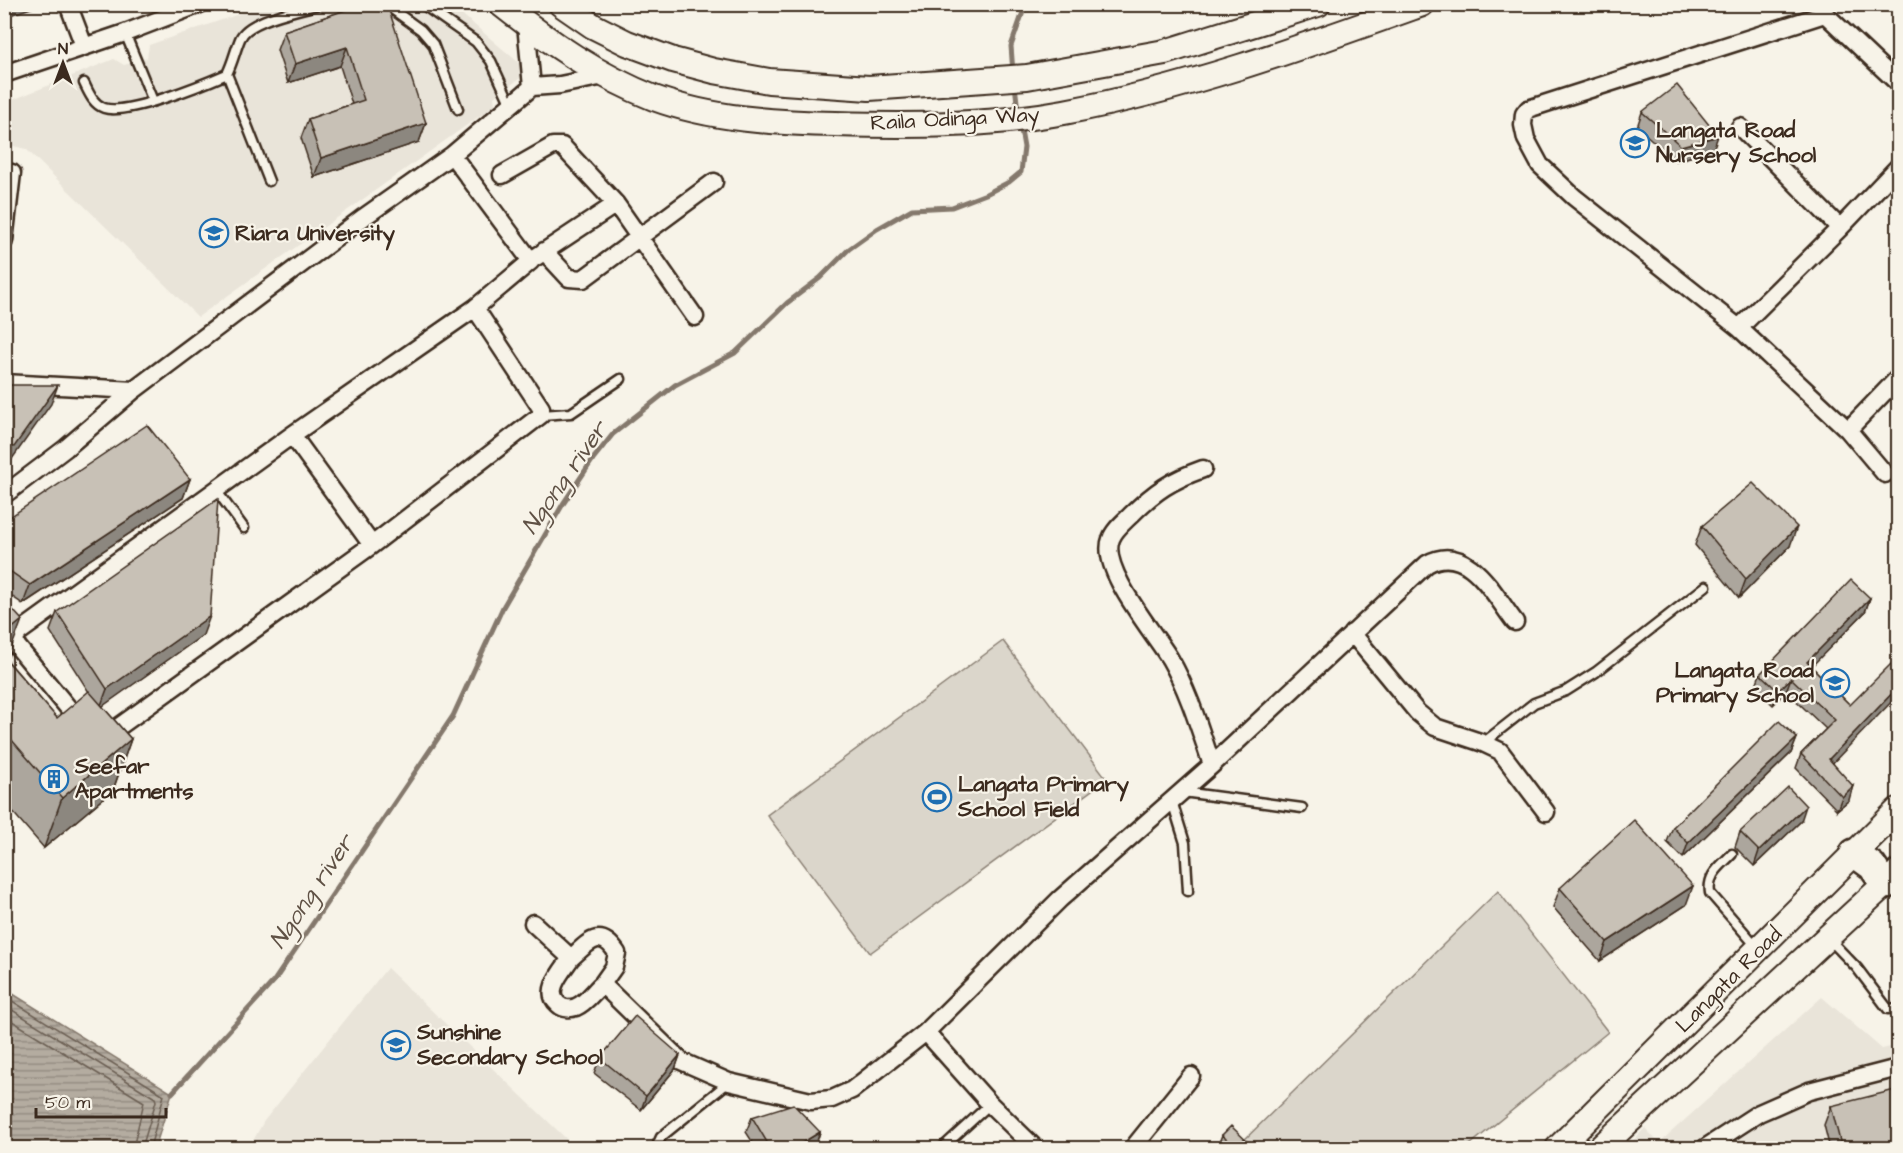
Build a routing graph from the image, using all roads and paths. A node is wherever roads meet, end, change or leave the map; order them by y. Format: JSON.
{"nodes":[{"id":1,"x":68,"y":4,"type":"edge"},
{"id":2,"x":200,"y":4,"type":"edge"},
{"id":3,"x":319,"y":4,"type":"edge"},
{"id":4,"x":385,"y":4,"type":"edge"},
{"id":5,"x":422,"y":4,"type":"edge"},
{"id":6,"x":501,"y":4,"type":"edge"},
{"id":7,"x":561,"y":4,"type":"edge"},
{"id":8,"x":1318,"y":4,"type":"edge"},
{"id":9,"x":1422,"y":4,"type":"edge"},
{"id":10,"x":1824,"y":9,"type":"edge"},
{"id":11,"x":526,"y":24,"type":"junction"},
{"id":12,"x":125,"y":33,"type":"junction"},
{"id":13,"x":84,"y":46,"type":"junction"},
{"id":14,"x":4,"y":74,"type":"edge"},
{"id":15,"x":227,"y":74,"type":"junction"},
{"id":16,"x":604,"y":75,"type":"junction"},
{"id":17,"x":1899,"y":82,"type":"edge"},
{"id":18,"x":84,"y":83,"type":"dead end"},
{"id":19,"x":532,"y":87,"type":"junction"},
{"id":20,"x":153,"y":101,"type":"junction"},
{"id":21,"x":511,"y":105,"type":"junction"},
{"id":22,"x":458,"y":109,"type":"dead end"},
{"id":23,"x":1740,"y":127,"type":"dead end"},
{"id":24,"x":452,"y":155,"type":"junction"},
{"id":25,"x":1899,"y":167,"type":"edge"},
{"id":26,"x":12,"y":173,"type":"dead end"},
{"id":27,"x":502,"y":175,"type":"dead end"},
{"id":28,"x":269,"y":181,"type":"dead end"},
{"id":29,"x":714,"y":183,"type":"dead end"},
{"id":30,"x":615,"y":204,"type":"junction"},
{"id":31,"x":1840,"y":228,"type":"junction"},
{"id":32,"x":639,"y":238,"type":"junction"},
{"id":33,"x":4,"y":241,"type":"edge"},
{"id":34,"x":537,"y":256,"type":"junction"},
{"id":35,"x":475,"y":308,"type":"junction"},
{"id":36,"x":695,"y":317,"type":"dead end"},
{"id":37,"x":1739,"y":327,"type":"junction"},
{"id":38,"x":1899,"y":378,"type":"edge"},
{"id":39,"x":621,"y":379,"type":"dead end"},
{"id":40,"x":4,"y":383,"type":"edge"},
{"id":41,"x":134,"y":390,"type":"junction"},
{"id":42,"x":541,"y":415,"type":"junction"},
{"id":43,"x":1848,"y":430,"type":"junction"},
{"id":44,"x":292,"y":435,"type":"junction"},
{"id":45,"x":1203,"y":468,"type":"dead end"},
{"id":46,"x":1885,"y":474,"type":"dead end"},
{"id":47,"x":216,"y":490,"type":"junction"},
{"id":48,"x":4,"y":495,"type":"edge"},
{"id":49,"x":244,"y":528,"type":"dead end"},
{"id":50,"x":372,"y":545,"type":"junction"},
{"id":51,"x":1706,"y":586,"type":"dead end"},
{"id":52,"x":1515,"y":622,"type":"dead end"},
{"id":53,"x":1352,"y":633,"type":"junction"},
{"id":54,"x":1484,"y":743,"type":"junction"},
{"id":55,"x":1212,"y":765,"type":"junction"},
{"id":56,"x":1177,"y":796,"type":"junction"},
{"id":57,"x":1302,"y":808,"type":"dead end"},
{"id":58,"x":1899,"y":810,"type":"edge"},
{"id":59,"x":1546,"y":812,"type":"dead end"},
{"id":60,"x":1732,"y":854,"type":"dead end"},
{"id":61,"x":1854,"y":854,"type":"junction"},
{"id":62,"x":1892,"y":878,"type":"edge"},
{"id":63,"x":1188,"y":891,"type":"dead end"},
{"id":64,"x":532,"y":923,"type":"dead end"},
{"id":65,"x":1827,"y":938,"type":"junction"},
{"id":66,"x":1759,"y":950,"type":"junction"},
{"id":67,"x":571,"y":958,"type":"junction"},
{"id":68,"x":602,"y":984,"type":"junction"},
{"id":69,"x":1899,"y":1008,"type":"edge"},
{"id":70,"x":926,"y":1032,"type":"junction"},
{"id":71,"x":1899,"y":1068,"type":"edge"},
{"id":72,"x":1191,"y":1076,"type":"dead end"},
{"id":73,"x":729,"y":1082,"type":"junction"},
{"id":74,"x":990,"y":1104,"type":"junction"},
{"id":75,"x":656,"y":1149,"type":"edge"},
{"id":76,"x":942,"y":1149,"type":"edge"},
{"id":77,"x":1035,"y":1149,"type":"edge"},
{"id":78,"x":1133,"y":1149,"type":"edge"},
{"id":79,"x":1558,"y":1149,"type":"edge"},
{"id":80,"x":1600,"y":1149,"type":"edge"},
{"id":81,"x":1705,"y":1149,"type":"edge"}],
"edges":[{"from":1,"to":13,"type":"street"},
{"from":2,"to":12,"type":"street"},
{"from":3,"to":15,"type":"lane"},
{"from":4,"to":22,"type":"lane"},
{"from":5,"to":21,"type":"lane"},
{"from":6,"to":11,"type":"main road","name":"Raila Odinga Way"},
{"from":7,"to":8,"type":"main road","name":"Raila Odinga Way"},
{"from":9,"to":16,"type":"main road","name":"Raila Odinga Way"},
{"from":10,"to":17,"type":"street"},
{"from":10,"to":37,"type":"street"},
{"from":11,"to":16,"type":"main road","name":"Raila Odinga Way"},
{"from":11,"to":19,"type":"street"},
{"from":12,"to":13,"type":"street"},
{"from":12,"to":20,"type":"lane"},
{"from":13,"to":14,"type":"street"},
{"from":15,"to":20,"type":"lane"},
{"from":15,"to":28,"type":"lane"},
{"from":16,"to":19,"type":"street"},
{"from":18,"to":20,"type":"lane"},
{"from":19,"to":21,"type":"street"},
{"from":21,"to":24,"type":"street"},
{"from":23,"to":31,"type":"street"},
{"from":24,"to":34,"type":"street"},
{"from":24,"to":41,"type":"street"},
{"from":25,"to":31,"type":"street"},
{"from":26,"to":33,"type":"street"},
{"from":27,"to":30,"type":"street"},
{"from":29,"to":32,"type":"street"},
{"from":30,"to":32,"type":"street"},
{"from":30,"to":34,"type":"street"},
{"from":31,"to":37,"type":"street"},
{"from":32,"to":34,"type":"street"},
{"from":32,"to":36,"type":"street"},
{"from":34,"to":35,"type":"street"},
{"from":35,"to":42,"type":"street"},
{"from":35,"to":44,"type":"street"},
{"from":37,"to":43,"type":"street"},
{"from":38,"to":43,"type":"street"},
{"from":39,"to":42,"type":"lane"},
{"from":40,"to":41,"type":"street"},
{"from":41,"to":48,"type":"street"},
{"from":42,"to":50,"type":"street"},
{"from":43,"to":46,"type":"street"},
{"from":44,"to":47,"type":"street"},
{"from":44,"to":50,"type":"street"},
{"from":45,"to":55,"type":"street"},
{"from":47,"to":49,"type":"lane"},
{"from":47,"to":50,"type":"street"},
{"from":51,"to":54,"type":"lane"},
{"from":52,"to":53,"type":"street"},
{"from":53,"to":54,"type":"street"},
{"from":53,"to":55,"type":"street"},
{"from":54,"to":59,"type":"street"},
{"from":55,"to":56,"type":"street"},
{"from":56,"to":57,"type":"lane"},
{"from":56,"to":63,"type":"lane"},
{"from":56,"to":70,"type":"street"},
{"from":58,"to":61,"type":"main road","name":"Langata Road"},
{"from":60,"to":66,"type":"lane"},
{"from":61,"to":62,"type":"main road"},
{"from":61,"to":66,"type":"main road","name":"Langata Road"},
{"from":62,"to":65,"type":"main road","name":"Langata Road"},
{"from":64,"to":67,"type":"street"},
{"from":65,"to":69,"type":"lane"},
{"from":65,"to":80,"type":"main road","name":"Langata Road"},
{"from":66,"to":79,"type":"main road","name":"Langata Road"},
{"from":67,"to":68,"type":"street"},
{"from":67,"to":68,"type":"street"},
{"from":68,"to":73,"type":"street"},
{"from":70,"to":73,"type":"street"},
{"from":70,"to":74,"type":"street"},
{"from":71,"to":81,"type":"street"},
{"from":72,"to":78,"type":"street"},
{"from":73,"to":75,"type":"lane"},
{"from":74,"to":76,"type":"lane"},
{"from":74,"to":77,"type":"street"}]}
